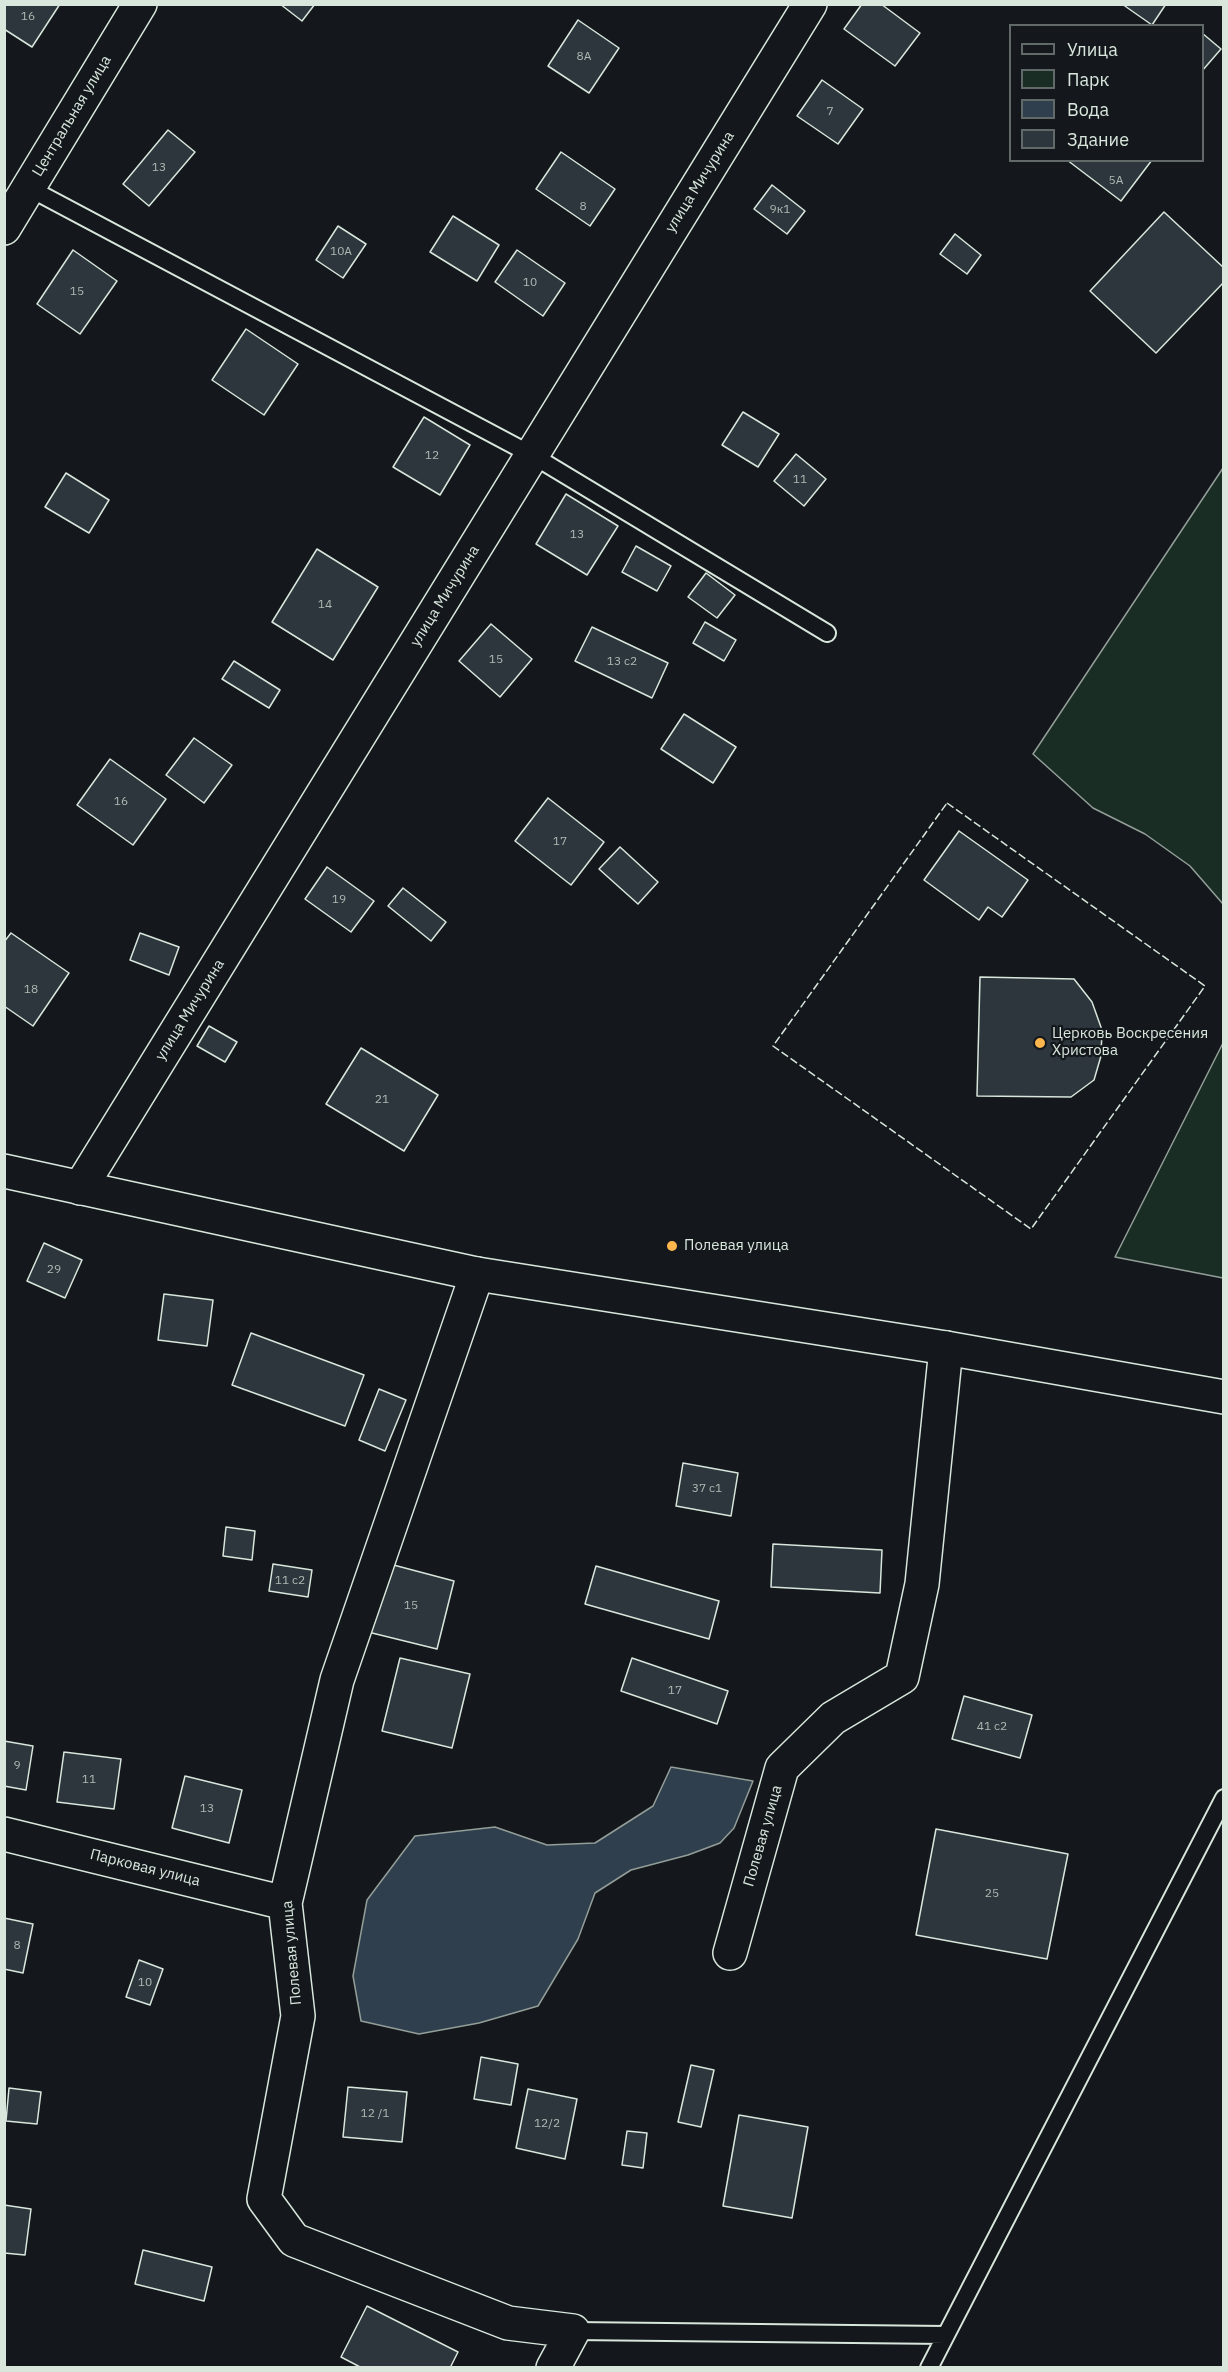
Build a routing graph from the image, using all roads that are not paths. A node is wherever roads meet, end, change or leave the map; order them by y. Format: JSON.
{"nodes":[{"id":1,"x":140,"y":4,"type":"edge"},
{"id":2,"x":810,"y":4,"type":"edge"},
{"id":3,"x":28,"y":188,"type":"junction"},
{"id":4,"x":4,"y":228,"type":"edge"},
{"id":5,"x":532,"y":455,"type":"junction"},
{"id":6,"x":827,"y":633,"type":"dead end"},
{"id":7,"x":4,"y":1171,"type":"edge"},
{"id":8,"x":80,"y":1188,"type":"junction"},
{"id":9,"x":477,"y":1274,"type":"junction"},
{"id":10,"x":946,"y":1348,"type":"junction"},
{"id":11,"x":1224,"y":1397,"type":"edge"},
{"id":12,"x":1224,"y":1798,"type":"edge"},
{"id":13,"x":4,"y":1834,"type":"edge"},
{"id":14,"x":285,"y":1903,"type":"junction"},
{"id":15,"x":730,"y":1953,"type":"dead end"},
{"id":16,"x":573,"y":2331,"type":"junction"},
{"id":17,"x":946,"y":2335,"type":"junction"},
{"id":18,"x":553,"y":2367,"type":"edge"},
{"id":19,"x":929,"y":2367,"type":"edge"}],
"edges":[{"from":1,"to":3,"type":"street","name":"Центральная улица"},
{"from":2,"to":5,"type":"street","name":"улица Мичурина"},
{"from":3,"to":4,"type":"street","name":"Центральная улица"},
{"from":3,"to":5,"type":"lane"},
{"from":5,"to":6,"type":"lane"},
{"from":5,"to":8,"type":"street","name":"улица Мичурина"},
{"from":7,"to":8,"type":"street"},
{"from":8,"to":9,"type":"street"},
{"from":9,"to":10,"type":"street"},
{"from":9,"to":14,"type":"street","name":"Полевая улица"},
{"from":10,"to":11,"type":"street"},
{"from":10,"to":15,"type":"street","name":"Полевая улица"},
{"from":12,"to":17,"type":"lane"},
{"from":13,"to":14,"type":"street","name":"Парковая улица"},
{"from":14,"to":16,"type":"street","name":"Полевая улица"},
{"from":16,"to":17,"type":"lane"},
{"from":16,"to":18,"type":"street"},
{"from":17,"to":19,"type":"lane"}]}
